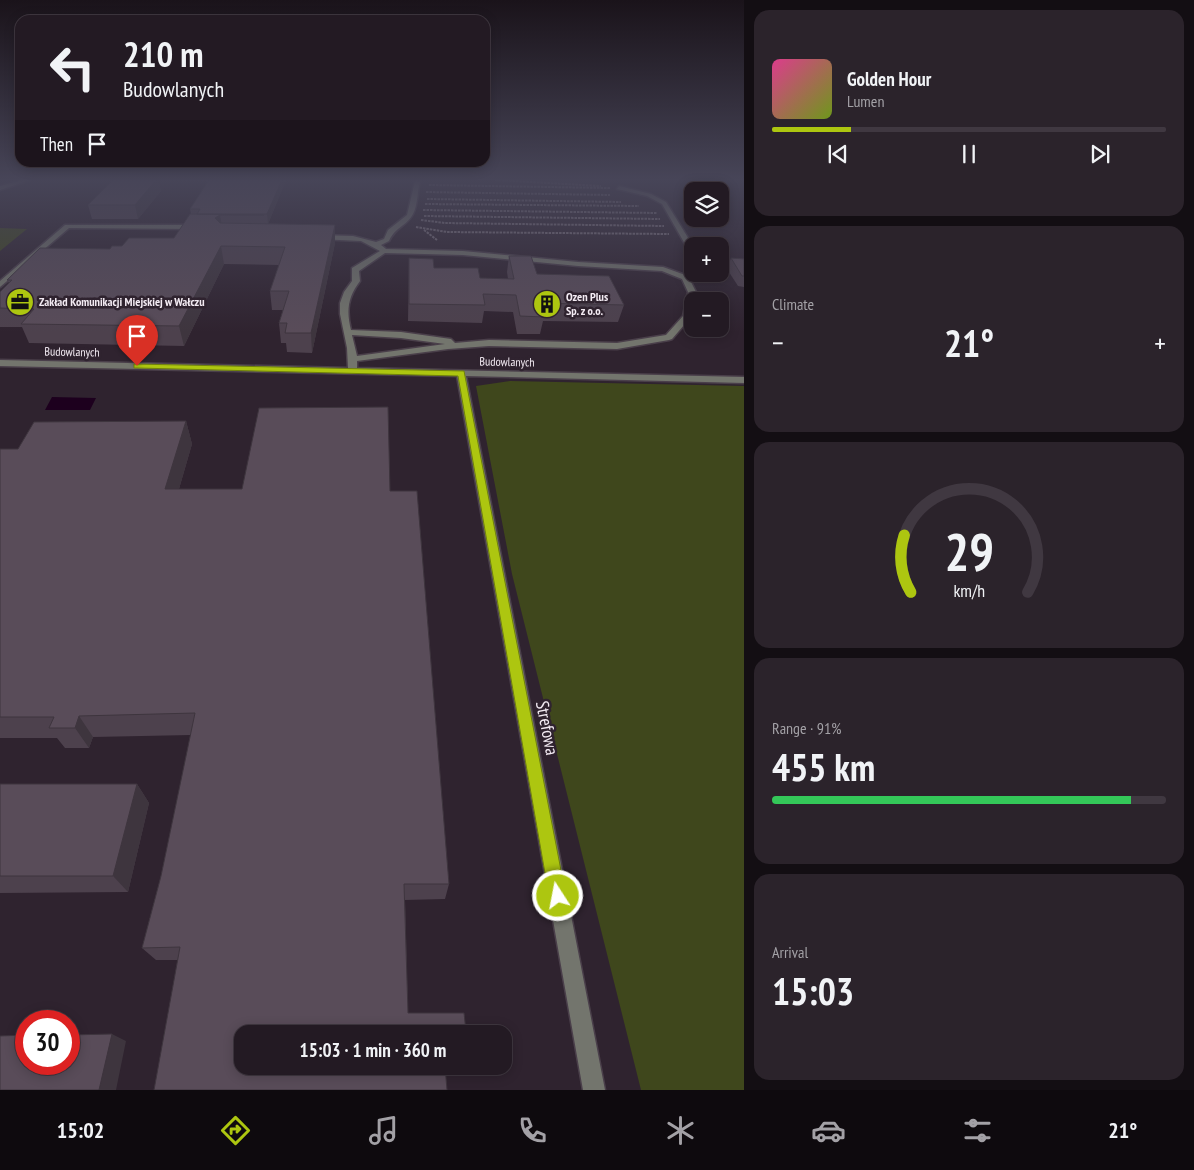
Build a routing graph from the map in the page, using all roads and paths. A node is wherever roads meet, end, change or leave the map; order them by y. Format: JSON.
{"nodes":[{"id":1,"x":61,"y":231,"type":"edge"},
{"id":2,"x":390,"y":231,"type":"edge"},
{"id":3,"x":425,"y":231,"type":"edge"},
{"id":4,"x":434,"y":231,"type":"edge"},
{"id":5,"x":680,"y":231,"type":"edge"},
{"id":6,"x":153,"y":234,"type":"dead end"},
{"id":7,"x":682,"y":234,"type":"junction"},
{"id":8,"x":198,"y":235,"type":"edge"},
{"id":9,"x":314,"y":237,"type":"edge"},
{"id":10,"x":684,"y":237,"type":"edge"},
{"id":11,"x":378,"y":244,"type":"junction"},
{"id":12,"x":441,"y":244,"type":"dead end"},
{"id":13,"x":384,"y":251,"type":"junction"},
{"id":14,"x":25,"y":262,"type":"junction"},
{"id":15,"x":43,"y":262,"type":"edge"},
{"id":16,"x":684,"y":274,"type":"edge"},
{"id":17,"x":690,"y":282,"type":"edge"},
{"id":18,"x":0,"y":285,"type":"edge"},
{"id":19,"x":347,"y":332,"type":"junction"},
{"id":20,"x":460,"y":345,"type":"junction"},
{"id":21,"x":354,"y":359,"type":"junction"},
{"id":22,"x":0,"y":362,"type":"edge"},
{"id":23,"x":352,"y":371,"type":"junction"},
{"id":24,"x":461,"y":373,"type":"junction"},
{"id":25,"x":744,"y":380,"type":"edge"},
{"id":26,"x":594,"y":1090,"type":"edge"}],
"edges":[{"from":1,"to":14,"type":"street"},
{"from":2,"to":11,"type":"street"},
{"from":3,"to":12,"type":"path"},
{"from":4,"to":7,"type":"path"},
{"from":5,"to":7,"type":"street"},
{"from":6,"to":8,"type":"street"},
{"from":7,"to":10,"type":"street"},
{"from":9,"to":11,"type":"street"},
{"from":11,"to":13,"type":"street"},
{"from":13,"to":16,"type":"street"},
{"from":13,"to":19,"type":"street"},
{"from":14,"to":15,"type":"street"},
{"from":14,"to":18,"type":"street"},
{"from":17,"to":20,"type":"street"},
{"from":19,"to":20,"type":"street"},
{"from":19,"to":21,"type":"street"},
{"from":20,"to":21,"type":"street"},
{"from":21,"to":23,"type":"street"},
{"from":22,"to":23,"type":"street","name":"Budowlanych"},
{"from":23,"to":24,"type":"street","name":"Budowlanych"},
{"from":24,"to":25,"type":"street","name":"Budowlanych"},
{"from":24,"to":26,"type":"street","name":"Strefowa"}]}
